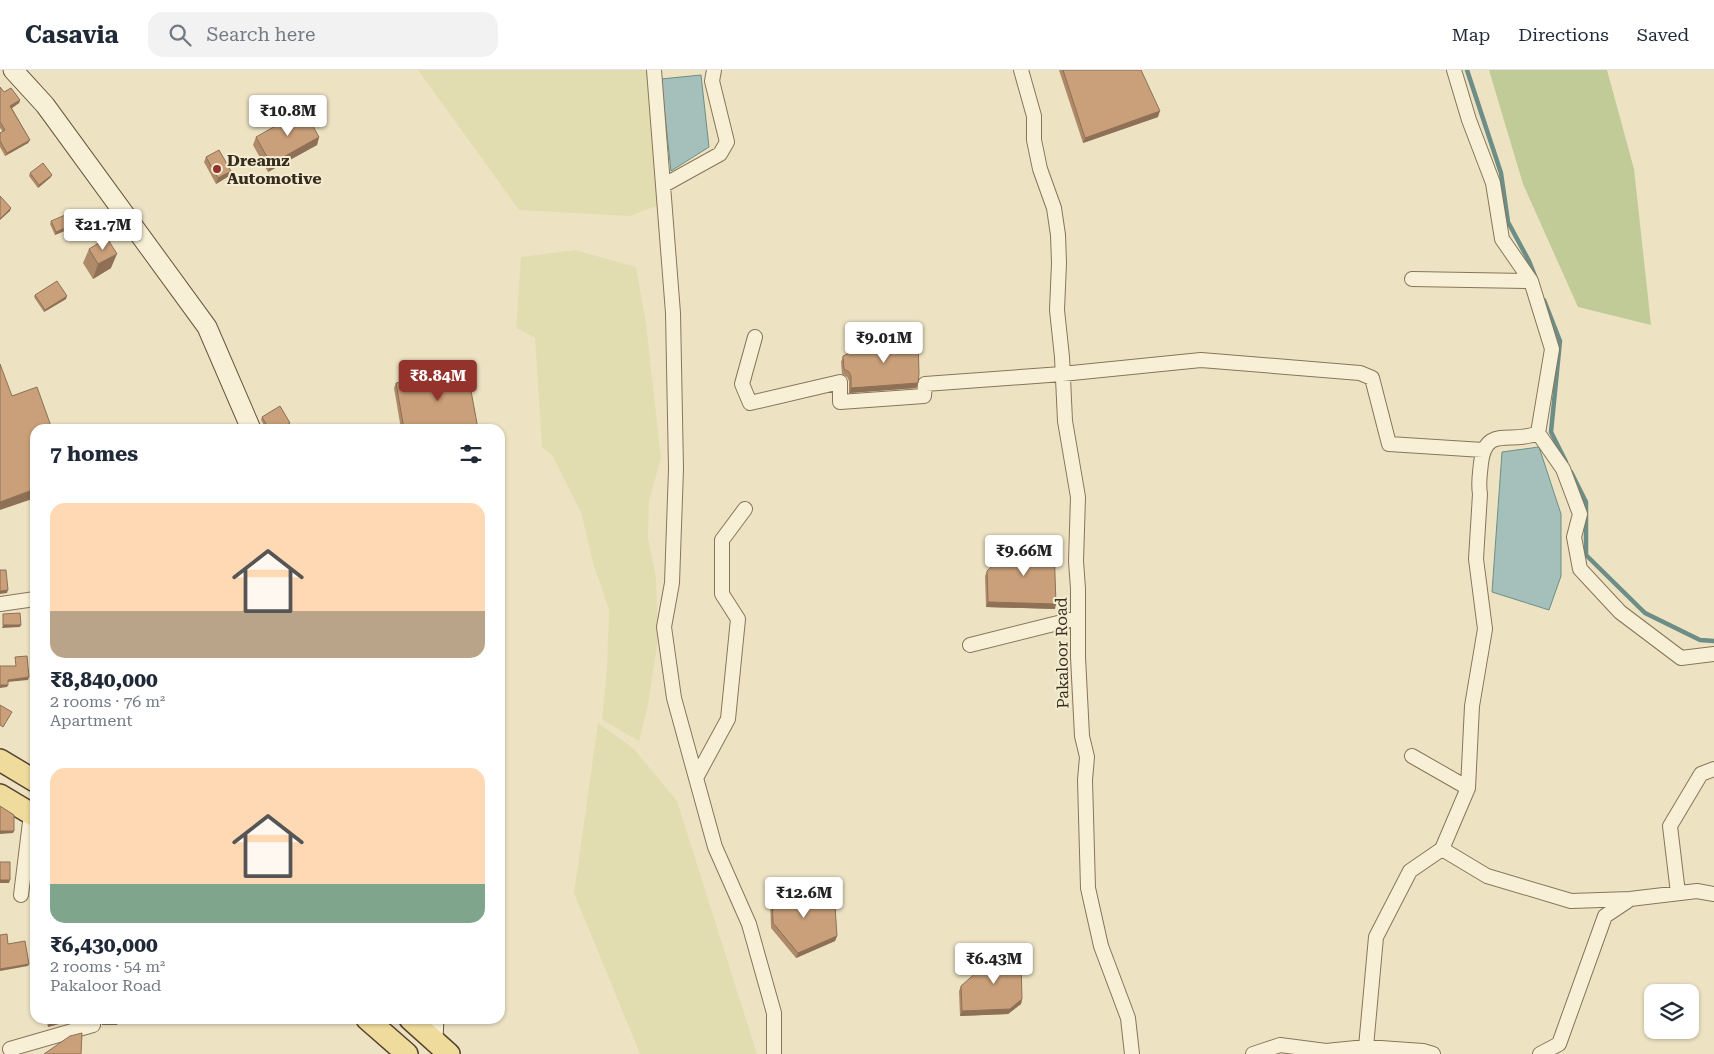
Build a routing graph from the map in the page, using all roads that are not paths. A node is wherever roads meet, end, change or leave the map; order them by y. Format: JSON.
{"nodes":[{"id":1,"x":13,"y":70,"type":"edge"},
{"id":2,"x":654,"y":70,"type":"edge"},
{"id":3,"x":714,"y":70,"type":"edge"},
{"id":4,"x":1020,"y":70,"type":"edge"},
{"id":5,"x":1454,"y":70,"type":"edge"},
{"id":6,"x":664,"y":185,"type":"junction"},
{"id":7,"x":1412,"y":279,"type":"dead end"},
{"id":8,"x":1531,"y":281,"type":"junction"},
{"id":9,"x":755,"y":337,"type":"dead end"},
{"id":10,"x":1062,"y":374,"type":"junction"},
{"id":11,"x":249,"y":424,"type":"edge"},
{"id":12,"x":1538,"y":433,"type":"junction"},
{"id":13,"x":1483,"y":450,"type":"junction"},
{"id":14,"x":745,"y":510,"type":"dead end"},
{"id":15,"x":30,"y":600,"type":"edge"},
{"id":16,"x":0,"y":604,"type":"edge"},
{"id":17,"x":1078,"y":618,"type":"junction"},
{"id":18,"x":970,"y":644,"type":"dead end"},
{"id":19,"x":1714,"y":654,"type":"edge"},
{"id":20,"x":1412,"y":756,"type":"dead end"},
{"id":21,"x":0,"y":760,"type":"edge"},
{"id":22,"x":1714,"y":769,"type":"edge"},
{"id":23,"x":30,"y":778,"type":"edge"},
{"id":24,"x":696,"y":778,"type":"junction"},
{"id":25,"x":1468,"y":788,"type":"junction"},
{"id":26,"x":0,"y":795,"type":"edge"},
{"id":27,"x":30,"y":813,"type":"edge"},
{"id":28,"x":30,"y":822,"type":"edge"},
{"id":29,"x":1442,"y":849,"type":"junction"},
{"id":30,"x":1678,"y":893,"type":"junction"},
{"id":31,"x":1714,"y":894,"type":"edge"},
{"id":32,"x":21,"y":895,"type":"dead end"},
{"id":33,"x":1630,"y":900,"type":"junction"},
{"id":34,"x":373,"y":1024,"type":"edge"},
{"id":35,"x":422,"y":1024,"type":"edge"},
{"id":36,"x":93,"y":1025,"type":"dead end"},
{"id":37,"x":434,"y":1029,"type":"edge"},
{"id":38,"x":1366,"y":1047,"type":"junction"},
{"id":39,"x":10,"y":1049,"type":"dead end"},
{"id":40,"x":407,"y":1054,"type":"edge"},
{"id":41,"x":449,"y":1054,"type":"edge"},
{"id":42,"x":774,"y":1054,"type":"edge"},
{"id":43,"x":1132,"y":1054,"type":"edge"},
{"id":44,"x":1253,"y":1054,"type":"edge"},
{"id":45,"x":1433,"y":1054,"type":"edge"},
{"id":46,"x":1540,"y":1054,"type":"edge"}],
"edges":[{"from":1,"to":11,"type":"main road"},
{"from":2,"to":6,"type":"street"},
{"from":3,"to":6,"type":"street"},
{"from":4,"to":10,"type":"street","name":"Pakaloor Road"},
{"from":5,"to":8,"type":"street"},
{"from":6,"to":24,"type":"street"},
{"from":7,"to":8,"type":"street"},
{"from":8,"to":12,"type":"street"},
{"from":9,"to":10,"type":"street"},
{"from":10,"to":13,"type":"street"},
{"from":10,"to":17,"type":"street","name":"Pakaloor Road"},
{"from":12,"to":13,"type":"street"},
{"from":12,"to":19,"type":"street"},
{"from":13,"to":25,"type":"street"},
{"from":14,"to":24,"type":"street"},
{"from":15,"to":16,"type":"street"},
{"from":17,"to":18,"type":"street"},
{"from":17,"to":43,"type":"street","name":"Pakaloor Road"},
{"from":20,"to":25,"type":"street"},
{"from":21,"to":23,"type":"main road"},
{"from":22,"to":30,"type":"street"},
{"from":24,"to":42,"type":"street"},
{"from":25,"to":29,"type":"street"},
{"from":26,"to":27,"type":"main road"},
{"from":28,"to":32,"type":"street"},
{"from":29,"to":33,"type":"street"},
{"from":29,"to":38,"type":"street"},
{"from":30,"to":31,"type":"street"},
{"from":30,"to":33,"type":"street"},
{"from":33,"to":46,"type":"street"},
{"from":34,"to":40,"type":"main road"},
{"from":35,"to":37,"type":"main road"},
{"from":36,"to":39,"type":"street"},
{"from":37,"to":41,"type":"main road"},
{"from":38,"to":44,"type":"street"},
{"from":38,"to":45,"type":"street"}]}
